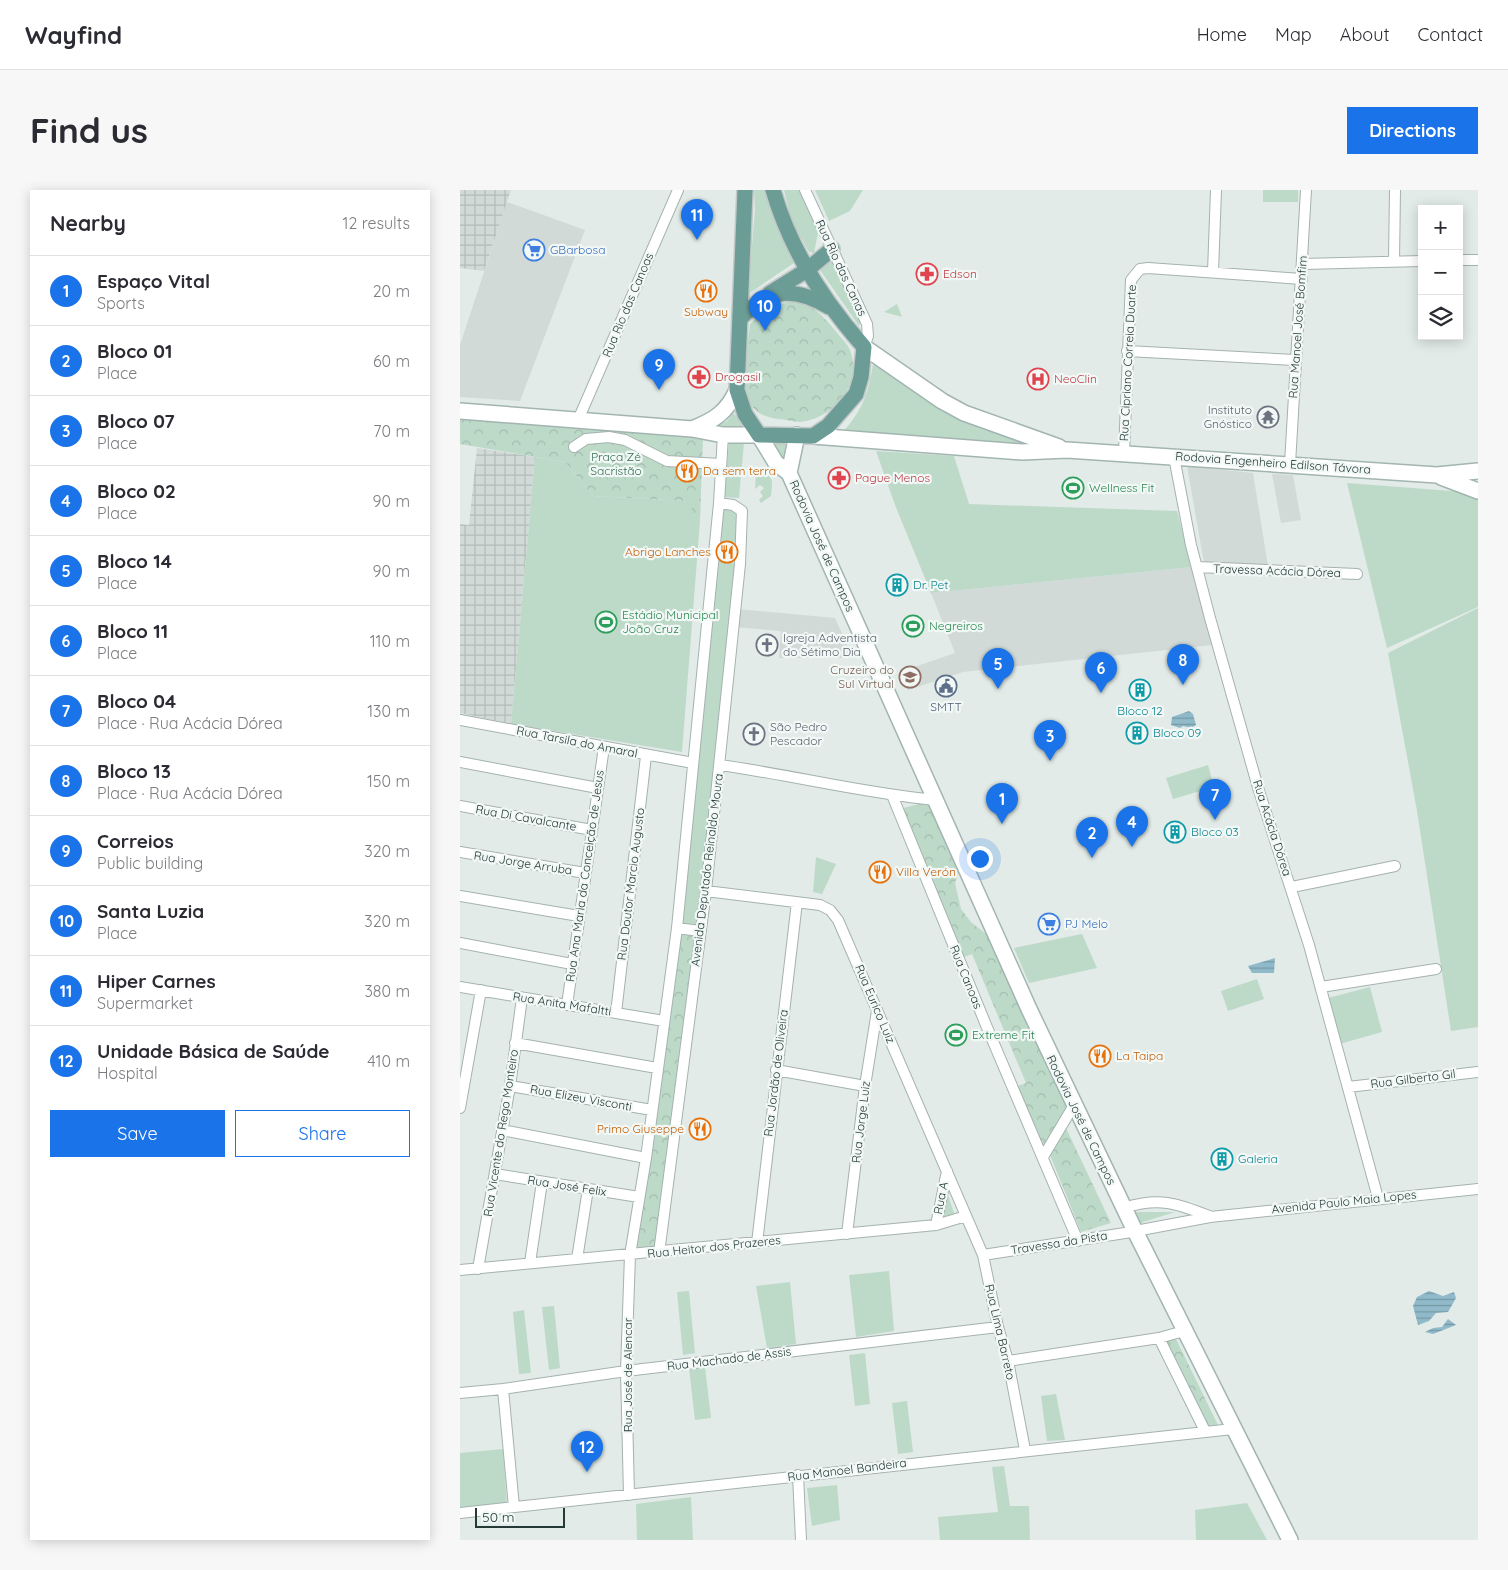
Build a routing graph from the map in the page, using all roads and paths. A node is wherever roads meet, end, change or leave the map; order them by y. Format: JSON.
{"nodes":[{"id":1,"x":678,"y":190,"type":"edge"},
{"id":2,"x":745,"y":190,"type":"edge"},
{"id":3,"x":773,"y":190,"type":"edge"},
{"id":4,"x":805,"y":190,"type":"edge"},
{"id":5,"x":1216,"y":190,"type":"edge"},
{"id":6,"x":1306,"y":190,"type":"edge"},
{"id":7,"x":1395,"y":190,"type":"edge"},
{"id":8,"x":832,"y":249,"type":"junction"},
{"id":9,"x":1463,"y":260,"type":"edge"},
{"id":10,"x":1478,"y":260,"type":"edge"},
{"id":11,"x":1394,"y":261,"type":"junction"},
{"id":12,"x":1418,"y":261,"type":"edge"},
{"id":13,"x":1303,"y":264,"type":"junction"},
{"id":14,"x":807,"y":270,"type":"junction"},
{"id":15,"x":1213,"y":272,"type":"junction"},
{"id":16,"x":1302,"y":279,"type":"junction"},
{"id":17,"x":766,"y":296,"type":"junction"},
{"id":18,"x":833,"y":309,"type":"junction"},
{"id":19,"x":740,"y":319,"type":"junction"},
{"id":20,"x":864,"y":347,"type":"junction"},
{"id":21,"x":1127,"y":350,"type":"junction"},
{"id":22,"x":1295,"y":360,"type":"junction"},
{"id":23,"x":737,"y":390,"type":"junction"},
{"id":24,"x":460,"y":412,"type":"edge"},
{"id":25,"x":578,"y":420,"type":"junction"},
{"id":26,"x":692,"y":429,"type":"junction"},
{"id":27,"x":722,"y":435,"type":"junction"},
{"id":28,"x":759,"y":435,"type":"junction"},
{"id":29,"x":798,"y":435,"type":"junction"},
{"id":30,"x":814,"y":436,"type":"junction"},
{"id":31,"x":574,"y":447,"type":"dead end"},
{"id":32,"x":1067,"y":450,"type":"junction"},
{"id":33,"x":1124,"y":453,"type":"junction"},
{"id":34,"x":1174,"y":457,"type":"junction"},
{"id":35,"x":721,"y":464,"type":"junction"},
{"id":36,"x":1290,"y":464,"type":"junction"},
{"id":37,"x":1478,"y":471,"type":"edge"},
{"id":38,"x":789,"y":473,"type":"junction"},
{"id":39,"x":1437,"y":475,"type":"junction"},
{"id":40,"x":1478,"y":491,"type":"edge"},
{"id":41,"x":719,"y":503,"type":"junction"},
{"id":42,"x":1197,"y":567,"type":"junction"},
{"id":43,"x":1357,"y":574,"type":"dead end"},
{"id":44,"x":460,"y":720,"type":"edge"},
{"id":45,"x":604,"y":747,"type":"junction"},
{"id":46,"x":646,"y":756,"type":"junction"},
{"id":47,"x":460,"y":762,"type":"edge"},
{"id":48,"x":693,"y":763,"type":"junction"},
{"id":49,"x":720,"y":765,"type":"junction"},
{"id":50,"x":598,"y":788,"type":"junction"},
{"id":51,"x":892,"y":795,"type":"junction"},
{"id":52,"x":935,"y":800,"type":"junction"},
{"id":53,"x":460,"y":806,"type":"edge"},
{"id":54,"x":592,"y":830,"type":"junction"},
{"id":55,"x":460,"y":852,"type":"edge"},
{"id":56,"x":1395,"y":866,"type":"dead end"},
{"id":57,"x":585,"y":873,"type":"junction"},
{"id":58,"x":1292,"y":887,"type":"junction"},
{"id":59,"x":706,"y":891,"type":"junction"},
{"id":60,"x":460,"y":896,"type":"edge"},
{"id":61,"x":797,"y":902,"type":"junction"},
{"id":62,"x":579,"y":916,"type":"junction"},
{"id":63,"x":677,"y":928,"type":"junction"},
{"id":64,"x":700,"y":931,"type":"junction"},
{"id":65,"x":460,"y":942,"type":"edge"},
{"id":66,"x":572,"y":964,"type":"junction"},
{"id":67,"x":1436,"y":969,"type":"dead end"},
{"id":68,"x":460,"y":987,"type":"edge"},
{"id":69,"x":1321,"y":987,"type":"junction"},
{"id":70,"x":481,"y":990,"type":"junction"},
{"id":71,"x":522,"y":998,"type":"junction"},
{"id":72,"x":567,"y":1005,"type":"junction"},
{"id":73,"x":877,"y":1010,"type":"junction"},
{"id":74,"x":616,"y":1013,"type":"junction"},
{"id":75,"x":664,"y":1021,"type":"junction"},
{"id":76,"x":515,"y":1043,"type":"junction"},
{"id":77,"x":657,"y":1068,"type":"junction"},
{"id":78,"x":776,"y":1070,"type":"junction"},
{"id":79,"x":1478,"y":1072,"type":"edge"},
{"id":80,"x":510,"y":1086,"type":"junction"},
{"id":81,"x":865,"y":1086,"type":"junction"},
{"id":82,"x":1348,"y":1087,"type":"junction"},
{"id":83,"x":1074,"y":1105,"type":"junction"},
{"id":84,"x":460,"y":1108,"type":"edge"},
{"id":85,"x":652,"y":1110,"type":"junction"},
{"id":86,"x":502,"y":1130,"type":"junction"},
{"id":87,"x":1043,"y":1156,"type":"junction"},
{"id":88,"x":646,"y":1158,"type":"junction"},
{"id":89,"x":947,"y":1170,"type":"junction"},
{"id":90,"x":495,"y":1174,"type":"junction"},
{"id":91,"x":542,"y":1182,"type":"junction"},
{"id":92,"x":588,"y":1189,"type":"junction"},
{"id":93,"x":1478,"y":1189,"type":"edge"},
{"id":94,"x":639,"y":1197,"type":"junction"},
{"id":95,"x":1378,"y":1198,"type":"junction"},
{"id":96,"x":1124,"y":1208,"type":"junction"},
{"id":97,"x":966,"y":1216,"type":"junction"},
{"id":98,"x":1210,"y":1217,"type":"junction"},
{"id":99,"x":936,"y":1225,"type":"junction"},
{"id":100,"x":1135,"y":1231,"type":"junction"},
{"id":101,"x":847,"y":1234,"type":"junction"},
{"id":102,"x":1078,"y":1241,"type":"junction"},
{"id":103,"x":757,"y":1243,"type":"junction"},
{"id":104,"x":659,"y":1253,"type":"junction"},
{"id":105,"x":983,"y":1255,"type":"junction"},
{"id":106,"x":630,"y":1256,"type":"junction"},
{"id":107,"x":577,"y":1259,"type":"junction"},
{"id":108,"x":530,"y":1263,"type":"junction"},
{"id":109,"x":478,"y":1268,"type":"junction"},
{"id":110,"x":460,"y":1270,"type":"edge"},
{"id":111,"x":998,"y":1327,"type":"junction"},
{"id":112,"x":1184,"y":1331,"type":"junction"},
{"id":113,"x":1159,"y":1338,"type":"junction"},
{"id":114,"x":1008,"y":1361,"type":"junction"},
{"id":115,"x":626,"y":1371,"type":"junction"},
{"id":116,"x":502,"y":1389,"type":"junction"},
{"id":117,"x":460,"y":1392,"type":"edge"},
{"id":118,"x":1233,"y":1429,"type":"junction"},
{"id":119,"x":1205,"y":1431,"type":"junction"},
{"id":120,"x":1025,"y":1450,"type":"junction"},
{"id":121,"x":798,"y":1476,"type":"junction"},
{"id":122,"x":630,"y":1495,"type":"junction"},
{"id":123,"x":514,"y":1507,"type":"junction"},
{"id":124,"x":460,"y":1513,"type":"edge"},
{"id":125,"x":801,"y":1540,"type":"edge"},
{"id":126,"x":1290,"y":1540,"type":"edge"}],
"edges":[{"from":1,"to":25,"type":"street","name":"Rua Rio das Canoas"},
{"from":2,"to":19,"type":"main road","name":"Rodovia José de Campos"},
{"from":3,"to":14,"type":"main road"},
{"from":4,"to":8,"type":"street","name":"Rua Rio das Canas"},
{"from":5,"to":15,"type":"street"},
{"from":6,"to":13,"type":"street","name":"Rua Manoel José Bomfim"},
{"from":7,"to":11,"type":"street"},
{"from":8,"to":14,"type":"main road"},
{"from":8,"to":20,"type":"street","name":"Rua Rio das Canas"},
{"from":9,"to":10,"type":"street"},
{"from":11,"to":12,"type":"street"},
{"from":11,"to":13,"type":"street"},
{"from":13,"to":16,"type":"street","name":"Rua Manoel José Bomfim"},
{"from":14,"to":17,"type":"main road"},
{"from":14,"to":18,"type":"main road"},
{"from":15,"to":16,"type":"street"},
{"from":15,"to":21,"type":"street","name":"Rua Cipriano Correia Duarte"},
{"from":16,"to":22,"type":"street","name":"Rua Manoel José Bomfim"},
{"from":17,"to":18,"type":"main road"},
{"from":17,"to":19,"type":"main road"},
{"from":18,"to":20,"type":"main road"},
{"from":19,"to":23,"type":"main road","name":"Rodovia José de Campos"},
{"from":20,"to":30,"type":"main road"},
{"from":20,"to":32,"type":"main road","name":"Rodovia Engenheiro Edilson Távora"},
{"from":21,"to":22,"type":"street"},
{"from":21,"to":33,"type":"street","name":"Rua Cipriano Correia Duarte"},
{"from":22,"to":36,"type":"street","name":"Rua Manoel José Bomfim"},
{"from":23,"to":26,"type":"main road"},
{"from":23,"to":28,"type":"main road","name":"Rodovia José de Campos"},
{"from":24,"to":25,"type":"main road"},
{"from":25,"to":26,"type":"main road"},
{"from":26,"to":27,"type":"main road"},
{"from":27,"to":28,"type":"main road"},
{"from":27,"to":35,"type":"street","name":"Avenida Deputado Reinaldo Moura"},
{"from":28,"to":29,"type":"main road"},
{"from":28,"to":38,"type":"main road","name":"Rodovia José de Campos"},
{"from":29,"to":30,"type":"main road"},
{"from":29,"to":38,"type":"main road","name":"Rodovia José de Campos"},
{"from":30,"to":32,"type":"main road","name":"Rodovia Engenheiro Edilson Távora"},
{"from":31,"to":35,"type":"street"},
{"from":32,"to":33,"type":"main road","name":"Rodovia Engenheiro Edilson Távora"},
{"from":33,"to":34,"type":"main road","name":"Rodovia Engenheiro Edilson Távora"},
{"from":34,"to":36,"type":"main road","name":"Rodovia Engenheiro Edilson Távora"},
{"from":34,"to":42,"type":"street","name":"Rua Acácia Dórea"},
{"from":35,"to":41,"type":"street","name":"Avenida Deputado Reinaldo Moura"},
{"from":36,"to":39,"type":"main road","name":"Rodovia Engenheiro Edilson Távora"},
{"from":37,"to":39,"type":"main road","name":"Rodovia Engenheiro Edilson Távora"},
{"from":38,"to":52,"type":"main road","name":"Rodovia José de Campos"},
{"from":39,"to":40,"type":"main road"},
{"from":41,"to":48,"type":"street","name":"Avenida Deputado Reinaldo Moura"},
{"from":41,"to":49,"type":"street","name":"Avenida Deputado Reinaldo Moura"},
{"from":42,"to":43,"type":"street","name":"Travessa Acácia Dórea"},
{"from":42,"to":58,"type":"street","name":"Rua Acácia Dórea"},
{"from":44,"to":45,"type":"street","name":"Rua Tarsila do Amaral"},
{"from":45,"to":46,"type":"street","name":"Rua Tarsila do Amaral"},
{"from":45,"to":50,"type":"street","name":"Rua Ana Maria da Conceição de Jesus"},
{"from":46,"to":48,"type":"street","name":"Rua Tarsila do Amaral"},
{"from":46,"to":74,"type":"street","name":"Rua Doutor Marcio Augusto"},
{"from":47,"to":50,"type":"street"},
{"from":48,"to":63,"type":"street","name":"Avenida Deputado Reinaldo Moura"},
{"from":49,"to":51,"type":"street"},
{"from":49,"to":59,"type":"street","name":"Avenida Deputado Reinaldo Moura"},
{"from":50,"to":54,"type":"street","name":"Rua Ana Maria da Conceição de Jesus"},
{"from":51,"to":52,"type":"street"},
{"from":51,"to":87,"type":"street","name":"Rua Canoas"},
{"from":52,"to":83,"type":"main road","name":"Rodovia José de Campos"},
{"from":53,"to":54,"type":"street","name":"Rua Di Cavalcante"},
{"from":54,"to":57,"type":"street","name":"Rua Ana Maria da Conceição de Jesus"},
{"from":55,"to":57,"type":"street","name":"Rua Jorge Arruba"},
{"from":56,"to":58,"type":"street"},
{"from":57,"to":62,"type":"street","name":"Rua Ana Maria da Conceição de Jesus"},
{"from":58,"to":69,"type":"street","name":"Rua Acácia Dórea"},
{"from":59,"to":61,"type":"street","name":"Rua Eurico Luiz"},
{"from":59,"to":64,"type":"street","name":"Avenida Deputado Reinaldo Moura"},
{"from":60,"to":62,"type":"street"},
{"from":61,"to":73,"type":"street","name":"Rua Eurico Luiz"},
{"from":61,"to":78,"type":"street","name":"Rua Jordão de Oliveira"},
{"from":62,"to":66,"type":"street","name":"Rua Ana Maria da Conceição de Jesus"},
{"from":63,"to":64,"type":"street"},
{"from":63,"to":75,"type":"street","name":"Avenida Deputado Reinaldo Moura"},
{"from":64,"to":104,"type":"street","name":"Avenida Deputado Reinaldo Moura"},
{"from":65,"to":66,"type":"street"},
{"from":66,"to":72,"type":"street","name":"Rua Ana Maria da Conceição de Jesus"},
{"from":67,"to":69,"type":"street"},
{"from":68,"to":70,"type":"street","name":"Rua Anita Mafaltti"},
{"from":69,"to":82,"type":"street","name":"Rua Acácia Dórea"},
{"from":70,"to":71,"type":"street","name":"Rua Anita Mafaltti"},
{"from":70,"to":84,"type":"street"},
{"from":71,"to":72,"type":"street","name":"Rua Anita Mafaltti"},
{"from":71,"to":76,"type":"street","name":"Rua Vicente do Rego Monteiro"},
{"from":72,"to":74,"type":"street","name":"Rua Anita Mafaltti"},
{"from":73,"to":81,"type":"street","name":"Rua Jorge Luiz"},
{"from":73,"to":89,"type":"street","name":"Rua Eurico Luiz"},
{"from":74,"to":75,"type":"street","name":"Rua Anita Mafaltti"},
{"from":75,"to":77,"type":"street","name":"Avenida Deputado Reinaldo Moura"},
{"from":76,"to":77,"type":"street"},
{"from":76,"to":80,"type":"street","name":"Rua Vicente do Rego Monteiro"},
{"from":77,"to":85,"type":"street","name":"Avenida Deputado Reinaldo Moura"},
{"from":78,"to":81,"type":"street"},
{"from":78,"to":103,"type":"street","name":"Rua Jordão de Oliveira"},
{"from":79,"to":82,"type":"street","name":"Rua Gilberto Gil"},
{"from":80,"to":85,"type":"street","name":"Rua Elizeu Visconti"},
{"from":80,"to":86,"type":"street","name":"Rua Vicente do Rego Monteiro"},
{"from":81,"to":101,"type":"street","name":"Rua Jorge Luiz"},
{"from":82,"to":95,"type":"street","name":"Rua Acácia Dórea"},
{"from":83,"to":87,"type":"street"},
{"from":83,"to":96,"type":"main road","name":"Rodovia José de Campos"},
{"from":85,"to":88,"type":"street","name":"Avenida Deputado Reinaldo Moura"},
{"from":86,"to":88,"type":"street"},
{"from":86,"to":90,"type":"street","name":"Rua Vicente do Rego Monteiro"},
{"from":87,"to":102,"type":"street","name":"Rua Canoas"},
{"from":88,"to":94,"type":"street","name":"Avenida Deputado Reinaldo Moura"},
{"from":89,"to":97,"type":"street","name":"Rua Eurico Luiz"},
{"from":89,"to":99,"type":"street","name":"Rua A"},
{"from":90,"to":91,"type":"street","name":"Rua José Felix"},
{"from":90,"to":109,"type":"street","name":"Rua Vicente do Rego Monteiro"},
{"from":91,"to":92,"type":"street","name":"Rua José Felix"},
{"from":91,"to":108,"type":"street"},
{"from":92,"to":94,"type":"street","name":"Rua José Felix"},
{"from":92,"to":107,"type":"street"},
{"from":93,"to":95,"type":"street","name":"Avenida Paulo Maia Lopes"},
{"from":94,"to":106,"type":"street","name":"Avenida Deputado Reinaldo Moura"},
{"from":95,"to":98,"type":"street","name":"Avenida Paulo Maia Lopes"},
{"from":96,"to":98,"type":"street","name":"Avenida Paulo Maia Lopes"},
{"from":96,"to":100,"type":"main road","name":"Rodovia José de Campos"},
{"from":97,"to":99,"type":"street","name":"Rua Heitor dos Prazeres"},
{"from":97,"to":105,"type":"street","name":"Rua Lima Barreto"},
{"from":98,"to":100,"type":"street","name":"Avenida Paulo Maia Lopes"},
{"from":99,"to":101,"type":"street","name":"Rua Heitor dos Prazeres"},
{"from":100,"to":102,"type":"street","name":"Travessa da Pista"},
{"from":100,"to":112,"type":"main road","name":"Rodovia José de Campos"},
{"from":101,"to":103,"type":"street","name":"Rua Heitor dos Prazeres"},
{"from":102,"to":105,"type":"street","name":"Travessa da Pista"},
{"from":103,"to":104,"type":"street","name":"Rua Heitor dos Prazeres"},
{"from":104,"to":106,"type":"street","name":"Rua Heitor dos Prazeres"},
{"from":105,"to":111,"type":"street","name":"Rua Lima Barreto"},
{"from":106,"to":107,"type":"street","name":"Rua Heitor dos Prazeres"},
{"from":106,"to":115,"type":"street","name":"Rua José de Alencar"},
{"from":107,"to":108,"type":"street","name":"Rua Heitor dos Prazeres"},
{"from":108,"to":109,"type":"street","name":"Rua Heitor dos Prazeres"},
{"from":109,"to":110,"type":"street","name":"Rua Heitor dos Prazeres"},
{"from":111,"to":114,"type":"street","name":"Rua Lima Barreto"},
{"from":111,"to":115,"type":"street","name":"Rua Machado de Assis"},
{"from":112,"to":113,"type":"street"},
{"from":112,"to":118,"type":"main road","name":"Rodovia José de Campos"},
{"from":113,"to":114,"type":"street"},
{"from":113,"to":119,"type":"street"},
{"from":114,"to":120,"type":"street","name":"Rua Lima Barreto"},
{"from":115,"to":116,"type":"street","name":"Rua Machado de Assis"},
{"from":115,"to":122,"type":"street","name":"Rua José de Alencar"},
{"from":116,"to":117,"type":"street","name":"Rua Machado de Assis"},
{"from":116,"to":123,"type":"street"},
{"from":118,"to":119,"type":"street","name":"Rua Manoel Bandeira"},
{"from":118,"to":126,"type":"main road","name":"Rodovia José de Campos"},
{"from":119,"to":120,"type":"street","name":"Rua Manoel Bandeira"},
{"from":120,"to":121,"type":"street","name":"Rua Manoel Bandeira"},
{"from":121,"to":122,"type":"street","name":"Rua Manoel Bandeira"},
{"from":121,"to":125,"type":"street"},
{"from":122,"to":123,"type":"street","name":"Rua Manoel Bandeira"},
{"from":123,"to":124,"type":"street","name":"Rua Manoel Bandeira"}]}
